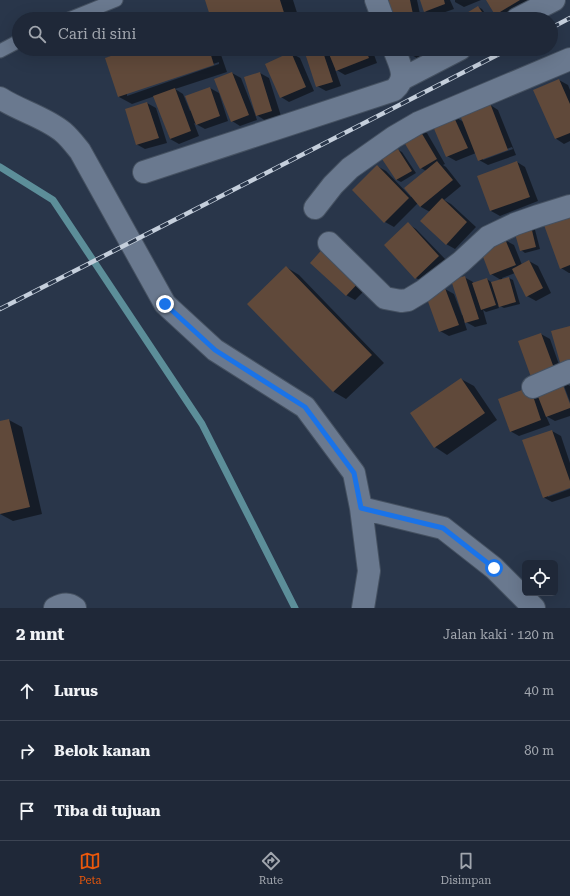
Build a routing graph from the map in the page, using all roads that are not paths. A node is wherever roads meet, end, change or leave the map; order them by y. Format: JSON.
{"nodes":[{"id":1,"x":116,"y":0,"type":"edge"},
{"id":2,"x":376,"y":0,"type":"edge"},
{"id":3,"x":554,"y":0,"type":"edge"},
{"id":4,"x":86,"y":12,"type":"edge"},
{"id":5,"x":380,"y":12,"type":"edge"},
{"id":6,"x":531,"y":12,"type":"edge"},
{"id":7,"x":12,"y":45,"type":"edge"},
{"id":8,"x":0,"y":51,"type":"edge"},
{"id":9,"x":397,"y":56,"type":"edge"},
{"id":10,"x":446,"y":56,"type":"edge"},
{"id":11,"x":570,"y":58,"type":"edge"},
{"id":12,"x":402,"y":79,"type":"junction"},
{"id":13,"x":0,"y":98,"type":"edge"},
{"id":14,"x":144,"y":172,"type":"dead end"},
{"id":15,"x":570,"y":206,"type":"edge"},
{"id":16,"x":315,"y":208,"type":"dead end"},
{"id":17,"x":329,"y":243,"type":"dead end"},
{"id":18,"x":570,"y":371,"type":"edge"},
{"id":19,"x":533,"y":387,"type":"dead end"},
{"id":20,"x":361,"y":508,"type":"junction"},
{"id":21,"x":56,"y":608,"type":"edge"},
{"id":22,"x":75,"y":608,"type":"edge"},
{"id":23,"x":363,"y":608,"type":"edge"},
{"id":24,"x":534,"y":608,"type":"edge"}],
"edges":[{"from":1,"to":4,"type":"lane"},
{"from":2,"to":5,"type":"street"},
{"from":3,"to":6,"type":"street"},
{"from":7,"to":8,"type":"lane"},
{"from":9,"to":12,"type":"street"},
{"from":10,"to":12,"type":"street"},
{"from":11,"to":16,"type":"street"},
{"from":12,"to":14,"type":"street"},
{"from":13,"to":20,"type":"street"},
{"from":15,"to":17,"type":"street"},
{"from":18,"to":19,"type":"street"},
{"from":20,"to":23,"type":"street"},
{"from":20,"to":24,"type":"street"},
{"from":21,"to":22,"type":"street"}]}
